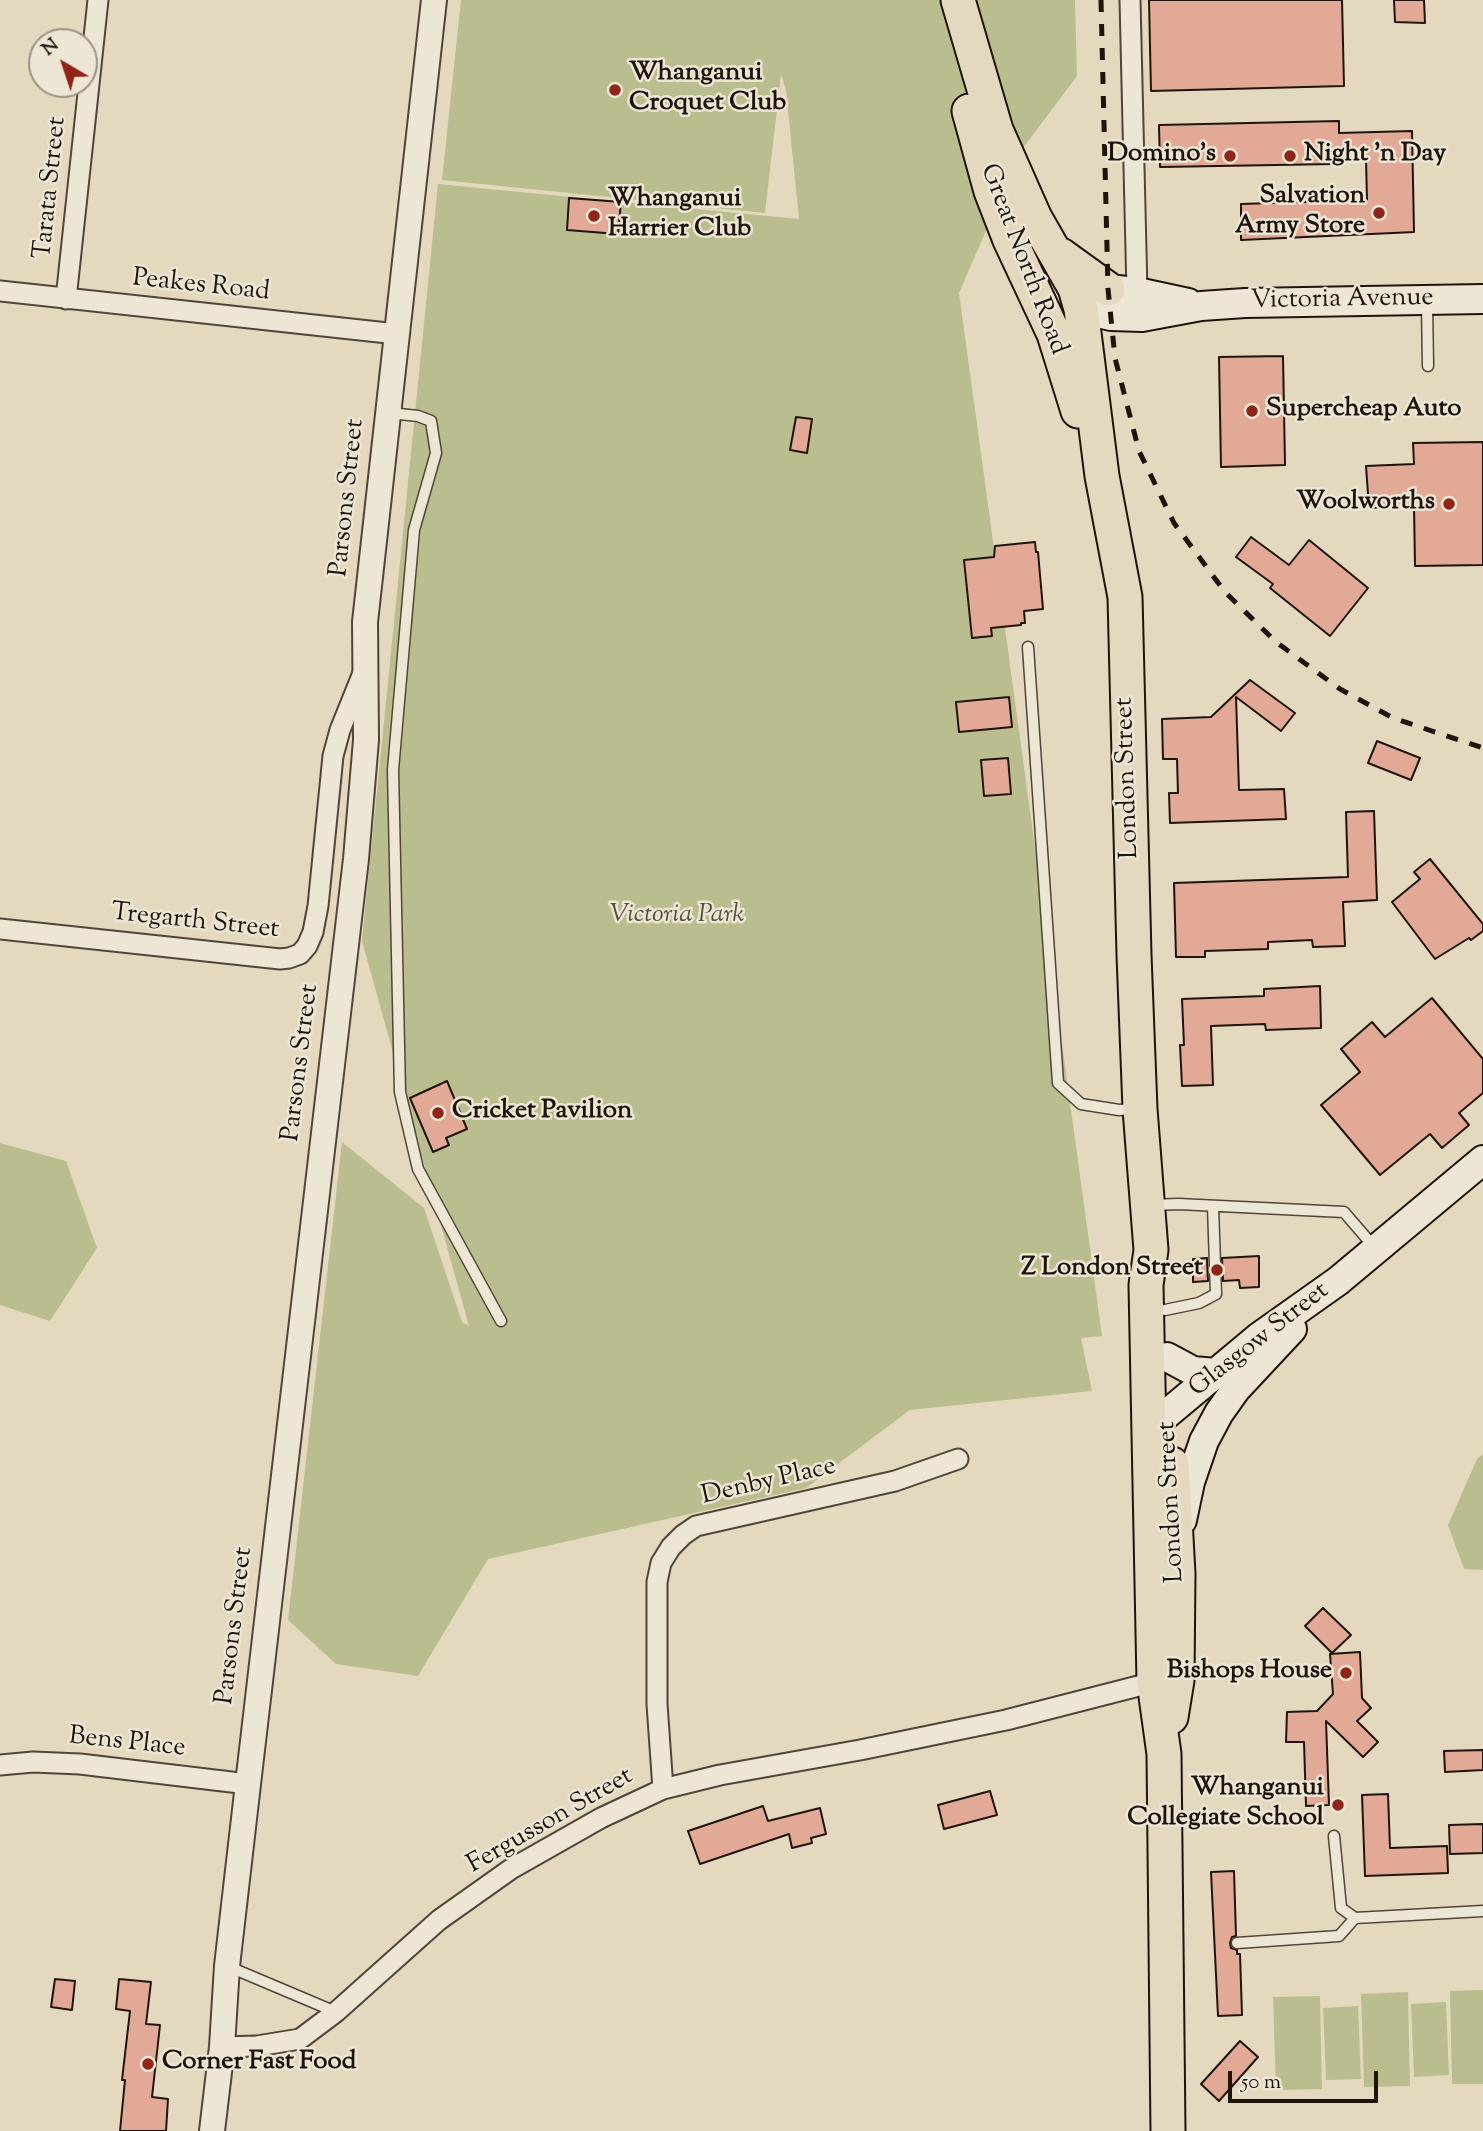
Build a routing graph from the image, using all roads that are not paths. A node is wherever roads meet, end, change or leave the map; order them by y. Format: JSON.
{"nodes":[{"id":1,"x":98,"y":0,"type":"edge"},
{"id":2,"x":434,"y":0,"type":"edge"},
{"id":3,"x":945,"y":0,"type":"edge"},
{"id":4,"x":958,"y":0,"type":"edge"},
{"id":5,"x":1130,"y":0,"type":"edge"},
{"id":6,"x":996,"y":130,"type":"junction"},
{"id":7,"x":1051,"y":246,"type":"junction"},
{"id":8,"x":1123,"y":290,"type":"junction"},
{"id":9,"x":0,"y":292,"type":"edge"},
{"id":10,"x":66,"y":299,"type":"junction"},
{"id":11,"x":1483,"y":299,"type":"edge"},
{"id":12,"x":1427,"y":300,"type":"junction"},
{"id":13,"x":1201,"y":306,"type":"junction"},
{"id":14,"x":1081,"y":309,"type":"junction"},
{"id":15,"x":397,"y":334,"type":"junction"},
{"id":16,"x":1428,"y":366,"type":"dead end"},
{"id":17,"x":388,"y":412,"type":"junction"},
{"id":18,"x":1102,"y":476,"type":"junction"},
{"id":19,"x":1028,"y":647,"type":"dead end"},
{"id":20,"x":365,"y":671,"type":"junction"},
{"id":21,"x":0,"y":929,"type":"edge"},
{"id":22,"x":1140,"y":1109,"type":"junction"},
{"id":23,"x":1483,"y":1160,"type":"edge"},
{"id":24,"x":1149,"y":1205,"type":"junction"},
{"id":25,"x":1213,"y":1206,"type":"junction"},
{"id":26,"x":1376,"y":1248,"type":"junction"},
{"id":27,"x":1152,"y":1250,"type":"junction"},
{"id":28,"x":1338,"y":1281,"type":"junction"},
{"id":29,"x":1165,"y":1310,"type":"junction"},
{"id":30,"x":501,"y":1321,"type":"dead end"},
{"id":31,"x":1167,"y":1357,"type":"junction"},
{"id":32,"x":1216,"y":1373,"type":"junction"},
{"id":33,"x":1159,"y":1420,"type":"junction"},
{"id":34,"x":958,"y":1460,"type":"dead end"},
{"id":35,"x":1178,"y":1574,"type":"junction"},
{"id":36,"x":1154,"y":1682,"type":"junction"},
{"id":37,"x":1164,"y":1754,"type":"junction"},
{"id":38,"x":0,"y":1765,"type":"edge"},
{"id":39,"x":248,"y":1784,"type":"junction"},
{"id":40,"x":663,"y":1789,"type":"junction"},
{"id":41,"x":1334,"y":1836,"type":"dead end"},
{"id":42,"x":1483,"y":1912,"type":"edge"},
{"id":43,"x":1355,"y":1918,"type":"junction"},
{"id":44,"x":1237,"y":1942,"type":"dead end"},
{"id":45,"x":228,"y":1966,"type":"junction"},
{"id":46,"x":336,"y":2012,"type":"junction"},
{"id":47,"x":222,"y":2047,"type":"junction"},
{"id":48,"x":212,"y":2131,"type":"edge"},
{"id":49,"x":1168,"y":2131,"type":"edge"}],
"edges":[{"from":1,"to":10,"type":"street","name":"Tarata Street"},
{"from":2,"to":15,"type":"street","name":"Parsons Street"},
{"from":3,"to":18,"type":"highway","name":"Great North Road"},
{"from":4,"to":6,"type":"highway","name":"Great North Road"},
{"from":5,"to":8,"type":"street"},
{"from":6,"to":7,"type":"highway","name":"Great North Road"},
{"from":6,"to":14,"type":"highway"},
{"from":7,"to":8,"type":"highway"},
{"from":7,"to":14,"type":"highway","name":"Great North Road"},
{"from":8,"to":13,"type":"main road","name":"Victoria Avenue"},
{"from":8,"to":14,"type":"main road"},
{"from":9,"to":10,"type":"street","name":"Peakes Road"},
{"from":10,"to":15,"type":"street","name":"Peakes Road"},
{"from":11,"to":12,"type":"main road","name":"Victoria Avenue"},
{"from":12,"to":13,"type":"main road","name":"Victoria Avenue"},
{"from":12,"to":16,"type":"lane"},
{"from":13,"to":14,"type":"main road","name":"Victoria Avenue"},
{"from":14,"to":18,"type":"highway","name":"London Street"},
{"from":15,"to":17,"type":"street","name":"Parsons Street"},
{"from":17,"to":20,"type":"street","name":"Parsons Street"},
{"from":17,"to":30,"type":"lane"},
{"from":18,"to":22,"type":"highway","name":"London Street"},
{"from":19,"to":22,"type":"lane"},
{"from":20,"to":21,"type":"street","name":"Tregarth Street"},
{"from":20,"to":39,"type":"street","name":"Parsons Street"},
{"from":22,"to":24,"type":"highway","name":"London Street"},
{"from":23,"to":26,"type":"main road","name":"Glasgow Street"},
{"from":24,"to":25,"type":"lane"},
{"from":24,"to":27,"type":"highway","name":"London Street"},
{"from":25,"to":26,"type":"lane"},
{"from":25,"to":29,"type":"lane"},
{"from":26,"to":28,"type":"main road","name":"Glasgow Street"},
{"from":27,"to":29,"type":"highway","name":"London Street"},
{"from":27,"to":33,"type":"highway","name":"London Street"},
{"from":28,"to":32,"type":"main road","name":"Glasgow Street"},
{"from":28,"to":35,"type":"main road","name":"Glasgow Street"},
{"from":29,"to":31,"type":"highway","name":"London Street"},
{"from":31,"to":32,"type":"main road"},
{"from":31,"to":33,"type":"highway","name":"London Street"},
{"from":32,"to":33,"type":"main road","name":"Glasgow Street"},
{"from":33,"to":35,"type":"highway","name":"London Street"},
{"from":33,"to":36,"type":"highway","name":"London Street"},
{"from":34,"to":40,"type":"street","name":"Denby Place"},
{"from":35,"to":37,"type":"highway","name":"London Street"},
{"from":36,"to":37,"type":"highway","name":"London Street"},
{"from":36,"to":40,"type":"street","name":"Fergusson Street"},
{"from":37,"to":49,"type":"highway","name":"London Street"},
{"from":38,"to":39,"type":"street","name":"Bens Place"},
{"from":39,"to":45,"type":"street","name":"Parsons Street"},
{"from":40,"to":46,"type":"street","name":"Fergusson Street"},
{"from":41,"to":43,"type":"lane"},
{"from":42,"to":43,"type":"lane"},
{"from":43,"to":44,"type":"lane"},
{"from":45,"to":46,"type":"lane"},
{"from":45,"to":47,"type":"street","name":"Parsons Street"},
{"from":46,"to":47,"type":"street","name":"Fergusson Street"},
{"from":47,"to":48,"type":"street","name":"Parsons Street"}]}
